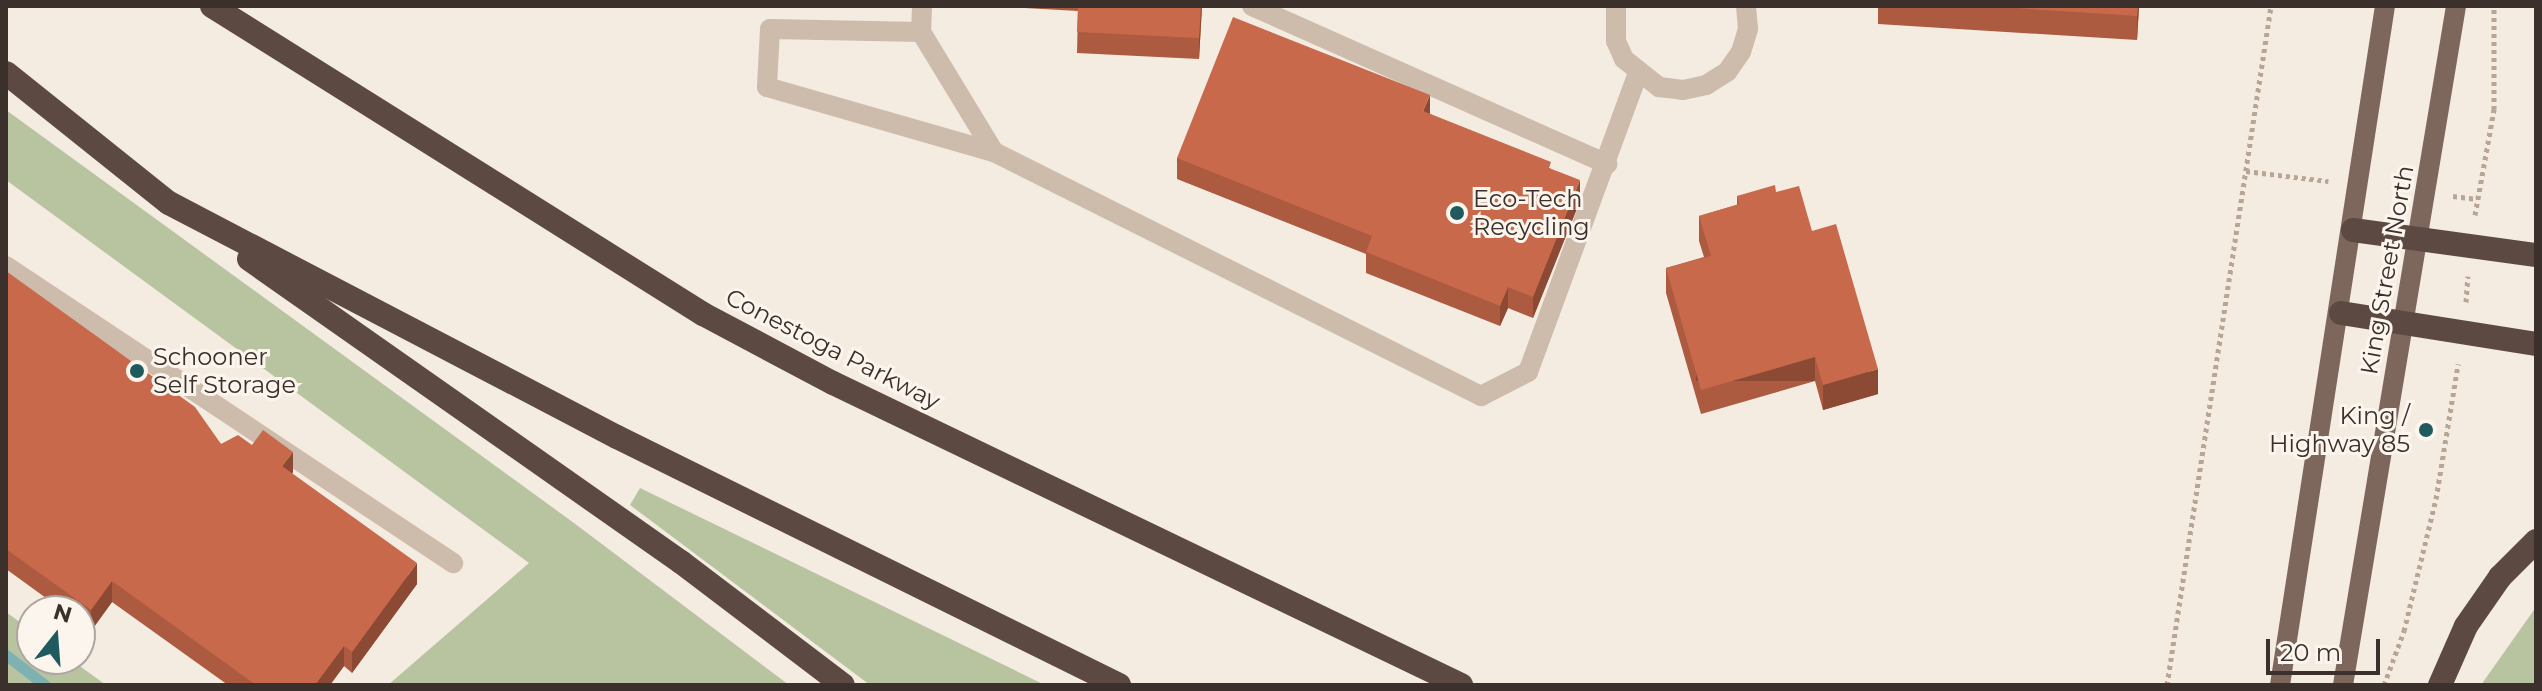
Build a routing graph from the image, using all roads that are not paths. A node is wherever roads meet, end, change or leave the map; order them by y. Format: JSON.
{"nodes":[{"id":1,"x":212,"y":6,"type":"edge"},
{"id":2,"x":922,"y":6,"type":"edge"},
{"id":3,"x":1252,"y":6,"type":"edge"},
{"id":4,"x":1616,"y":6,"type":"edge"},
{"id":5,"x":1746,"y":6,"type":"edge"},
{"id":6,"x":2385,"y":6,"type":"edge"},
{"id":7,"x":2456,"y":6,"type":"edge"},
{"id":8,"x":921,"y":32,"type":"junction"},
{"id":9,"x":6,"y":73,"type":"edge"},
{"id":10,"x":1637,"y":75,"type":"junction"},
{"id":11,"x":994,"y":152,"type":"junction"},
{"id":12,"x":1607,"y":164,"type":"junction"},
{"id":13,"x":169,"y":203,"type":"junction"},
{"id":14,"x":2353,"y":230,"type":"junction"},
{"id":15,"x":2418,"y":240,"type":"junction"},
{"id":16,"x":2536,"y":255,"type":"edge"},
{"id":17,"x":6,"y":266,"type":"edge"},
{"id":18,"x":2341,"y":313,"type":"junction"},
{"id":19,"x":2404,"y":324,"type":"junction"},
{"id":20,"x":2536,"y":344,"type":"edge"},
{"id":21,"x":2536,"y":541,"type":"edge"},
{"id":22,"x":453,"y":563,"type":"dead end"},
{"id":23,"x":843,"y":685,"type":"edge"},
{"id":24,"x":1119,"y":685,"type":"edge"},
{"id":25,"x":1461,"y":685,"type":"edge"},
{"id":26,"x":2280,"y":685,"type":"edge"},
{"id":27,"x":2343,"y":685,"type":"edge"},
{"id":28,"x":2440,"y":685,"type":"edge"}],
"edges":[{"from":1,"to":25,"type":"highway","name":"Conestoga Parkway"},
{"from":2,"to":8,"type":"street"},
{"from":3,"to":12,"type":"street"},
{"from":4,"to":10,"type":"street"},
{"from":5,"to":10,"type":"street"},
{"from":6,"to":14,"type":"main road","name":"King Street North"},
{"from":7,"to":15,"type":"main road","name":"King Street North"},
{"from":8,"to":11,"type":"street"},
{"from":8,"to":11,"type":"street"},
{"from":9,"to":13,"type":"highway"},
{"from":10,"to":12,"type":"street"},
{"from":11,"to":12,"type":"street"},
{"from":13,"to":23,"type":"highway"},
{"from":13,"to":24,"type":"highway"},
{"from":14,"to":15,"type":"highway"},
{"from":14,"to":18,"type":"main road","name":"King Street North"},
{"from":15,"to":16,"type":"highway"},
{"from":15,"to":19,"type":"main road","name":"King Street North"},
{"from":17,"to":22,"type":"street"},
{"from":18,"to":19,"type":"highway"},
{"from":18,"to":26,"type":"main road","name":"King Street North"},
{"from":19,"to":20,"type":"highway"},
{"from":19,"to":27,"type":"main road","name":"King Street North"},
{"from":21,"to":28,"type":"highway"}]}
